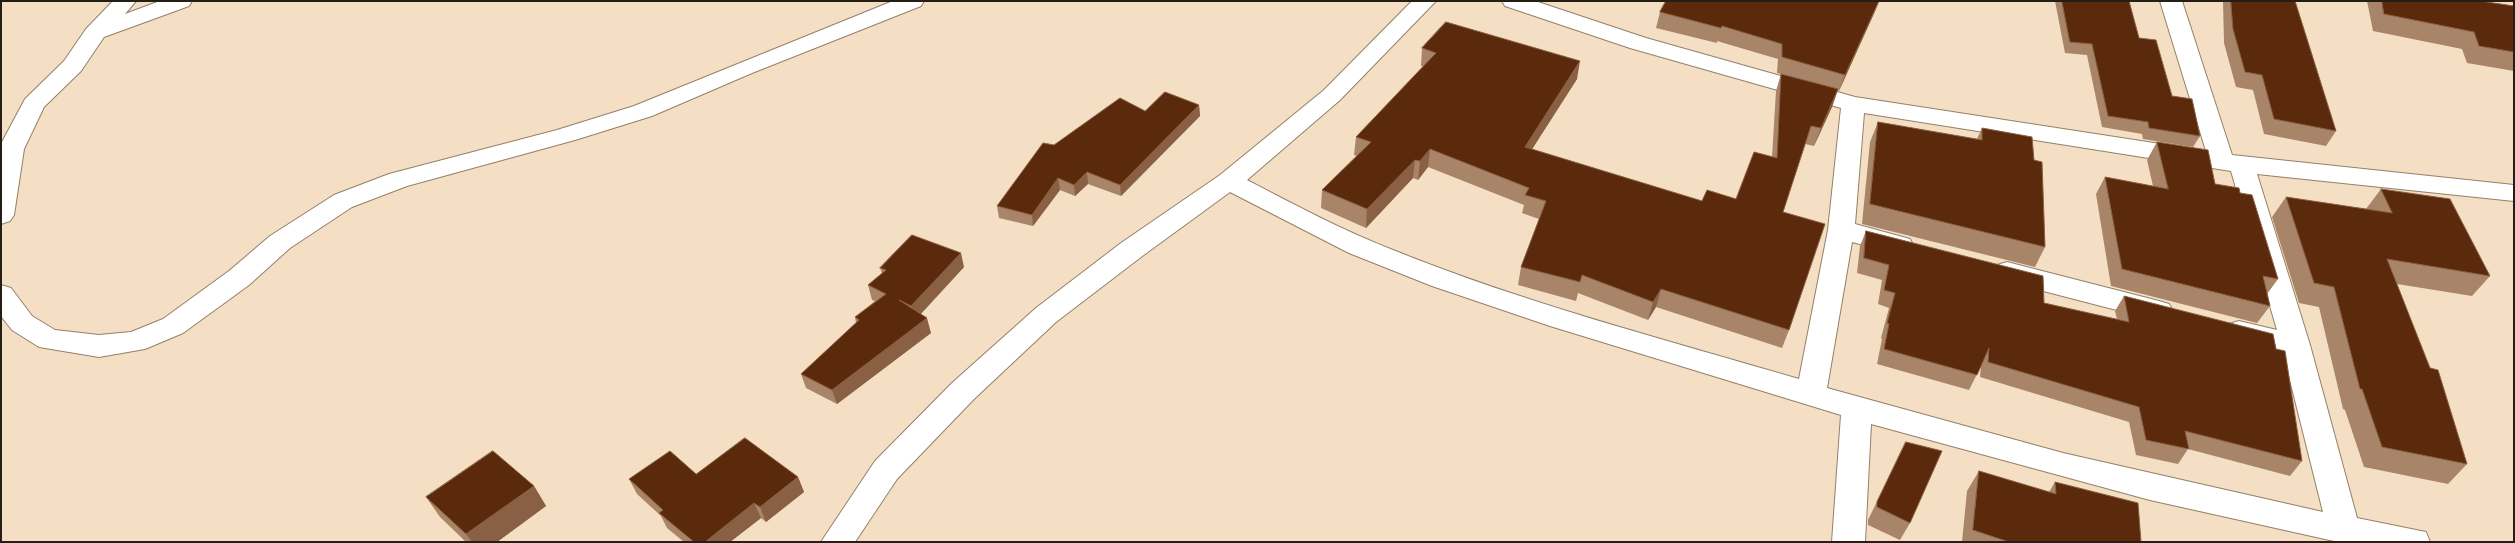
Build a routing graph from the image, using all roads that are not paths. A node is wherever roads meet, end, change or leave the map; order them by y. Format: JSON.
{"nodes":[{"id":1,"x":125,"y":1,"type":"edge"},
{"id":2,"x":181,"y":1,"type":"edge"},
{"id":3,"x":914,"y":1,"type":"edge"},
{"id":4,"x":1425,"y":1,"type":"edge"},
{"id":5,"x":1513,"y":1,"type":"edge"},
{"id":6,"x":2171,"y":1,"type":"edge"},
{"id":7,"x":94,"y":34,"type":"junction"},
{"id":8,"x":1853,"y":104,"type":"junction"},
{"id":9,"x":2231,"y":162,"type":"junction"},
{"id":10,"x":1229,"y":181,"type":"junction"},
{"id":11,"x":2514,"y":193,"type":"edge"},
{"id":12,"x":1,"y":215,"type":"edge"},
{"id":13,"x":1841,"y":230,"type":"junction"},
{"id":14,"x":1928,"y":252,"type":"edge"},
{"id":15,"x":1986,"y":267,"type":"edge"},
{"id":16,"x":1,"y":295,"type":"edge"},
{"id":17,"x":2180,"y":316,"type":"edge"},
{"id":18,"x":2218,"y":326,"type":"edge"},
{"id":19,"x":2296,"y":346,"type":"junction"},
{"id":20,"x":1811,"y":395,"type":"junction"},
{"id":21,"x":1857,"y":410,"type":"junction"},
{"id":22,"x":2344,"y":530,"type":"junction"},
{"id":23,"x":837,"y":542,"type":"edge"},
{"id":24,"x":1848,"y":542,"type":"edge"},
{"id":25,"x":2414,"y":542,"type":"edge"}],
"edges":[{"from":1,"to":7,"type":"street"},
{"from":2,"to":7,"type":"street"},
{"from":3,"to":16,"type":"street"},
{"from":4,"to":10,"type":"street"},
{"from":5,"to":8,"type":"street"},
{"from":6,"to":9,"type":"street"},
{"from":7,"to":12,"type":"street"},
{"from":8,"to":9,"type":"street"},
{"from":8,"to":13,"type":"street"},
{"from":9,"to":11,"type":"street"},
{"from":9,"to":19,"type":"street"},
{"from":10,"to":20,"type":"street"},
{"from":10,"to":23,"type":"street"},
{"from":13,"to":14,"type":"street"},
{"from":13,"to":20,"type":"street"},
{"from":15,"to":17,"type":"street"},
{"from":18,"to":19,"type":"street"},
{"from":19,"to":22,"type":"street"},
{"from":20,"to":21,"type":"street"},
{"from":21,"to":22,"type":"street"},
{"from":21,"to":24,"type":"street"},
{"from":22,"to":25,"type":"street"}]}
